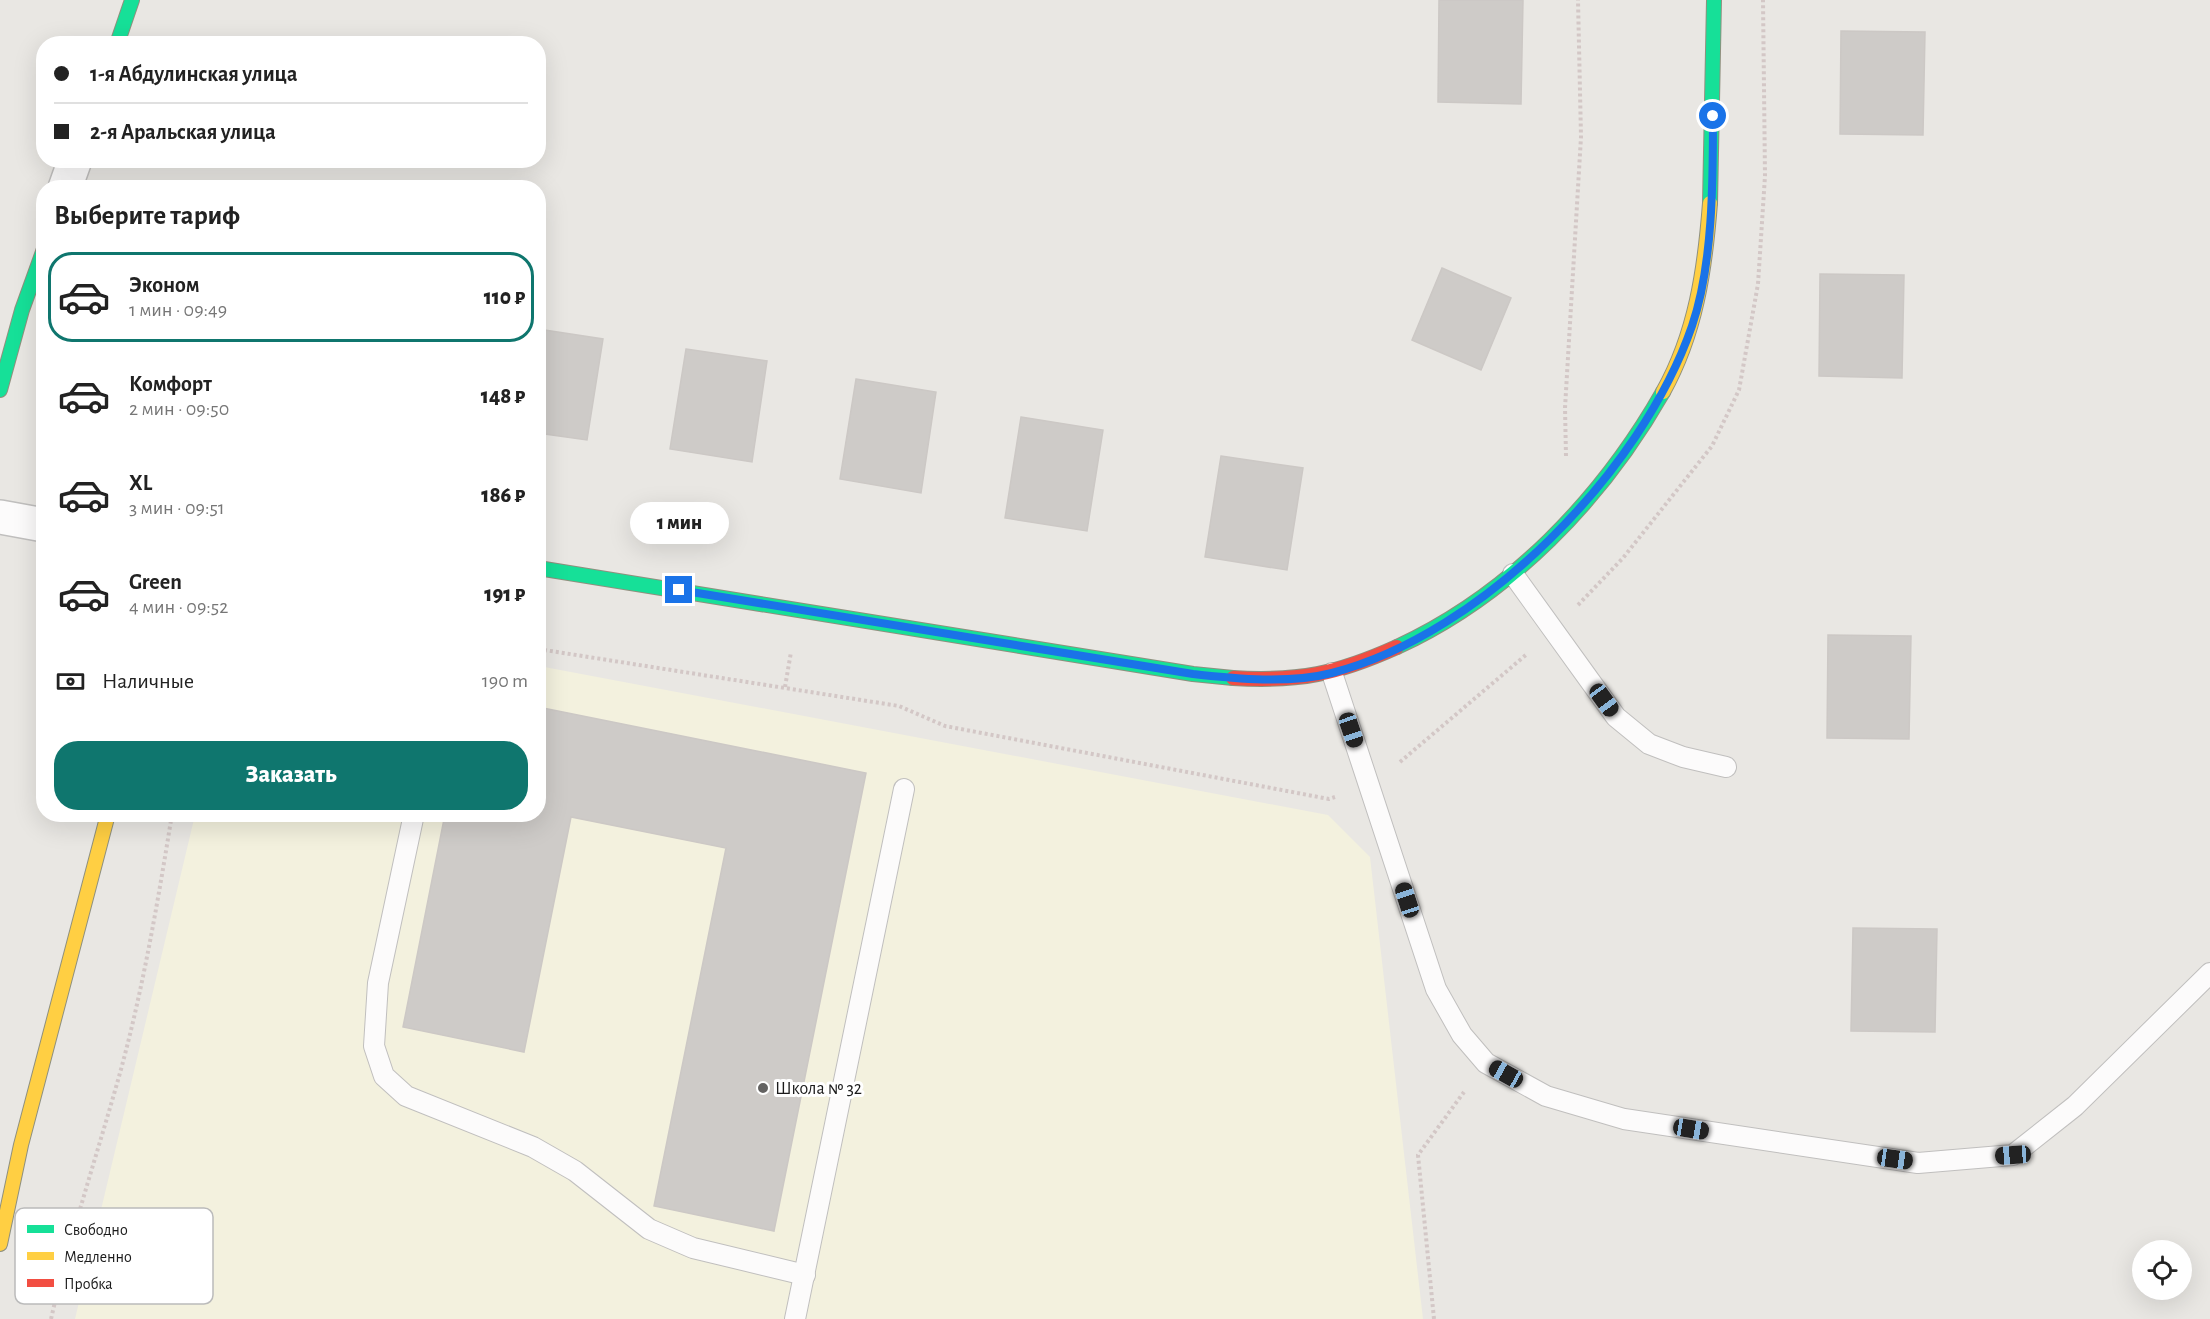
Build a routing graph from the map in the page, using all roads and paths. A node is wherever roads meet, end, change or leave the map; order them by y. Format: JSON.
{"nodes":[{"id":1,"x":132,"y":0,"type":"edge"},
{"id":2,"x":1578,"y":0,"type":"edge"},
{"id":3,"x":1714,"y":0,"type":"edge"},
{"id":4,"x":120,"y":36,"type":"edge"},
{"id":5,"x":36,"y":271,"type":"edge"},
{"id":6,"x":0,"y":390,"type":"edge"},
{"id":7,"x":0,"y":517,"type":"edge"},
{"id":8,"x":1567,"y":520,"type":"junction"},
{"id":9,"x":36,"y":524,"type":"edge"},
{"id":10,"x":546,"y":569,"type":"edge"},
{"id":11,"x":1513,"y":574,"type":"junction"},
{"id":12,"x":546,"y":650,"type":"edge"},
{"id":13,"x":1332,"y":673,"type":"junction"},
{"id":14,"x":1726,"y":767,"type":"dead end"},
{"id":15,"x":1370,"y":788,"type":"junction"},
{"id":16,"x":904,"y":789,"type":"dead end"},
{"id":17,"x":106,"y":822,"type":"edge"},
{"id":18,"x":171,"y":822,"type":"edge"},
{"id":19,"x":412,"y":822,"type":"edge"},
{"id":20,"x":2210,"y":973,"type":"edge"},
{"id":21,"x":1486,"y":1063,"type":"junction"},
{"id":22,"x":81,"y":1208,"type":"edge"},
{"id":23,"x":0,"y":1244,"type":"edge"},
{"id":24,"x":805,"y":1275,"type":"junction"},
{"id":25,"x":54,"y":1304,"type":"edge"},
{"id":26,"x":51,"y":1319,"type":"edge"},
{"id":27,"x":795,"y":1319,"type":"edge"},
{"id":28,"x":1434,"y":1319,"type":"edge"}],
"edges":[{"from":1,"to":4,"type":"street"},
{"from":2,"to":8,"type":"path"},
{"from":3,"to":8,"type":"street"},
{"from":5,"to":6,"type":"street"},
{"from":7,"to":9,"type":"street"},
{"from":8,"to":11,"type":"street"},
{"from":10,"to":13,"type":"street"},
{"from":11,"to":13,"type":"street"},
{"from":11,"to":14,"type":"lane"},
{"from":12,"to":15,"type":"path"},
{"from":13,"to":15,"type":"lane"},
{"from":15,"to":21,"type":"lane"},
{"from":16,"to":24,"type":"lane"},
{"from":17,"to":23,"type":"street"},
{"from":18,"to":22,"type":"path"},
{"from":19,"to":24,"type":"lane"},
{"from":20,"to":21,"type":"lane"},
{"from":21,"to":28,"type":"path"},
{"from":24,"to":27,"type":"lane"},
{"from":25,"to":26,"type":"path"}]}
